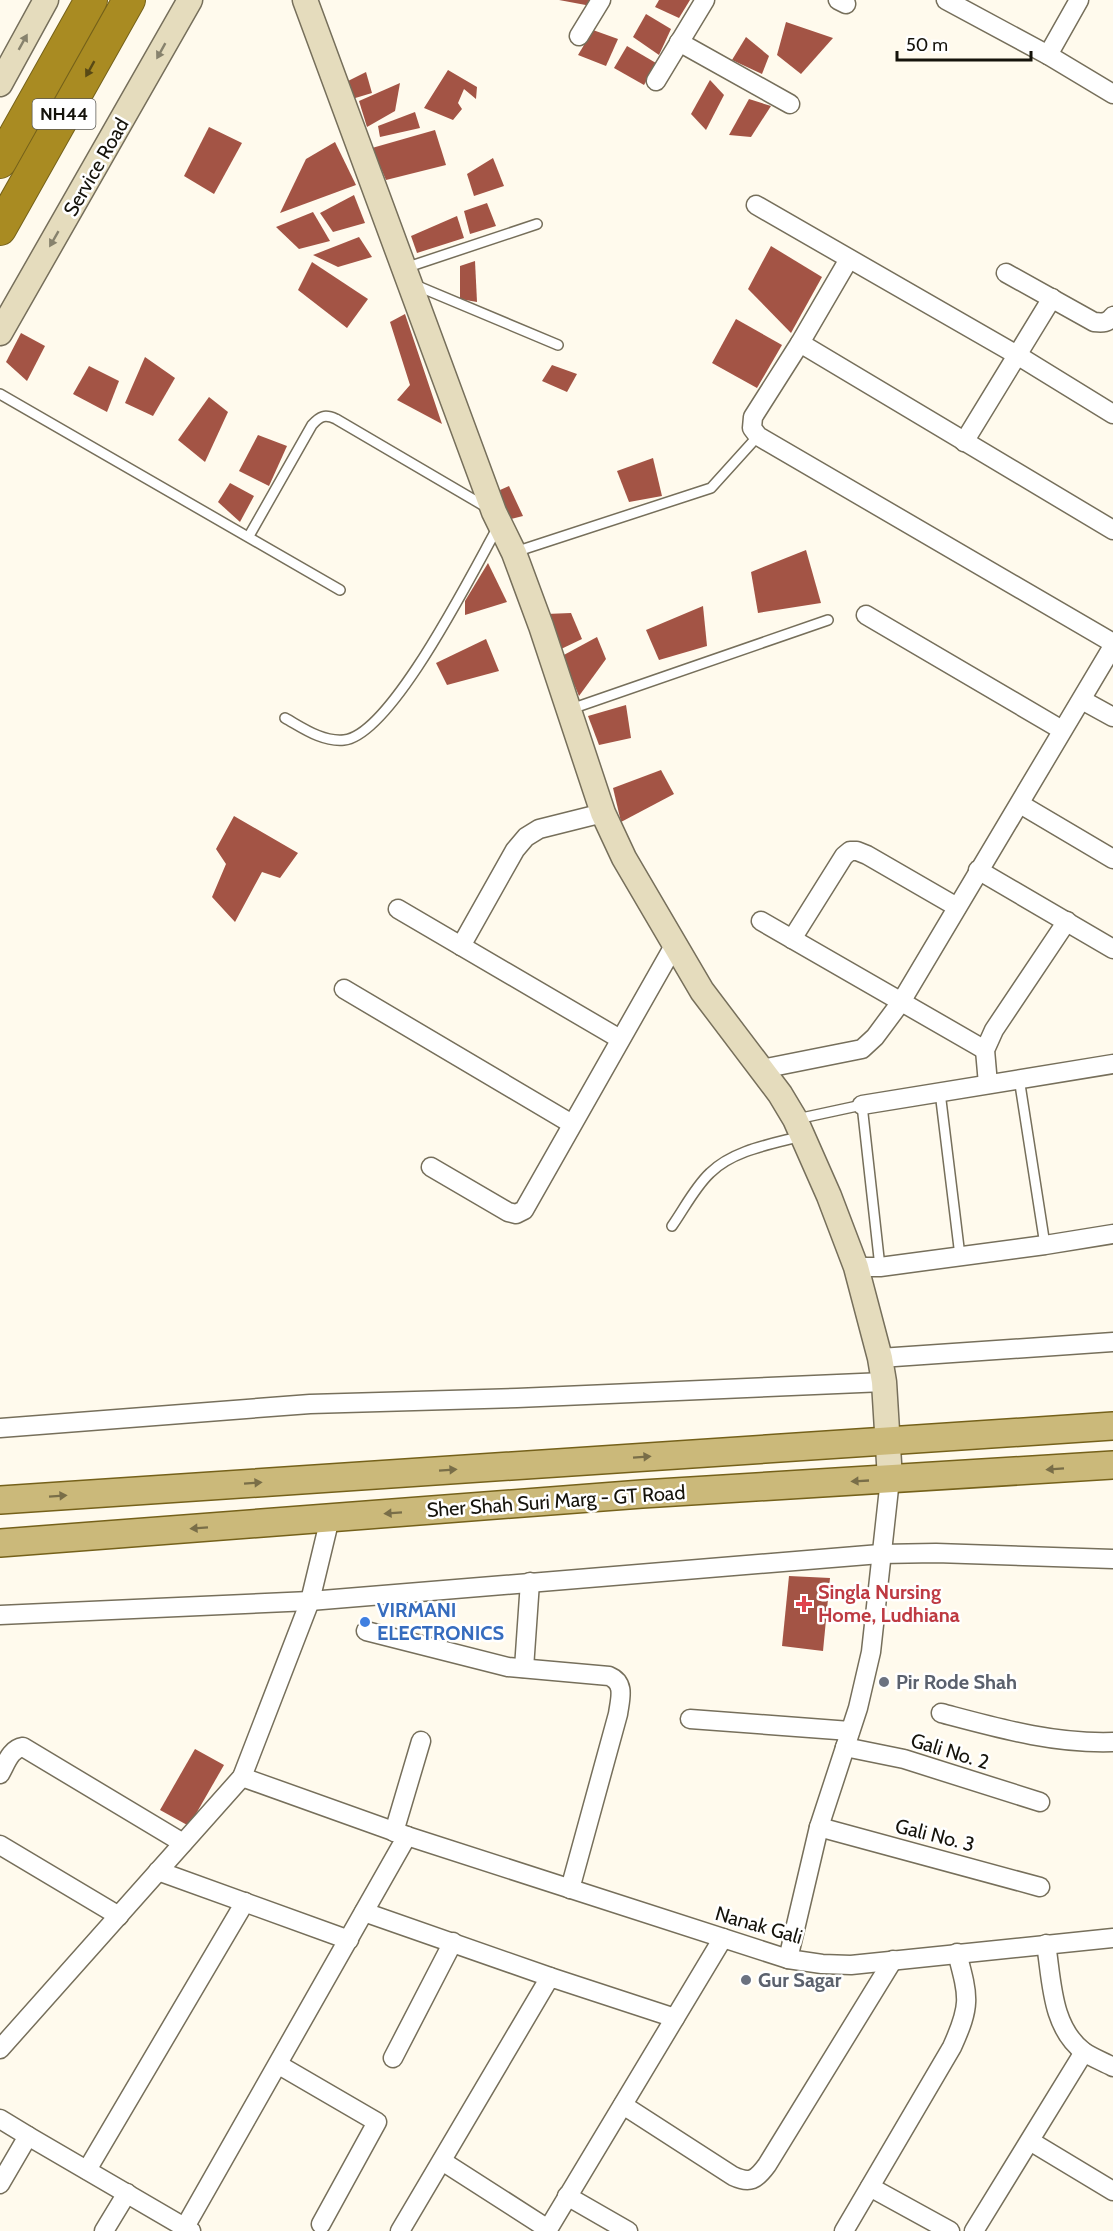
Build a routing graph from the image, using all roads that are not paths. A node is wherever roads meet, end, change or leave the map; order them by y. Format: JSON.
{"nodes":[{"id":1,"x":46,"y":0,"type":"edge"},
{"id":2,"x":91,"y":0,"type":"edge"},
{"id":3,"x":129,"y":0,"type":"edge"},
{"id":4,"x":190,"y":0,"type":"edge"},
{"id":5,"x":305,"y":0,"type":"edge"},
{"id":6,"x":601,"y":0,"type":"edge"},
{"id":7,"x":705,"y":0,"type":"edge"},
{"id":8,"x":946,"y":0,"type":"edge"},
{"id":9,"x":1080,"y":0,"type":"edge"},
{"id":10,"x":978,"y":8,"type":"edge"},
{"id":11,"x":579,"y":36,"type":"dead end"},
{"id":12,"x":680,"y":42,"type":"junction"},
{"id":13,"x":1048,"y":55,"type":"junction"},
{"id":14,"x":656,"y":81,"type":"dead end"},
{"id":15,"x":0,"y":84,"type":"edge"},
{"id":16,"x":1113,"y":94,"type":"edge"},
{"id":17,"x":790,"y":104,"type":"dead end"},
{"id":18,"x":0,"y":162,"type":"edge"},
{"id":19,"x":756,"y":205,"type":"dead end"},
{"id":20,"x":537,"y":224,"type":"dead end"},
{"id":21,"x":0,"y":229,"type":"edge"},
{"id":22,"x":849,"y":259,"type":"junction"},
{"id":23,"x":1006,"y":273,"type":"dead end"},
{"id":24,"x":408,"y":276,"type":"junction"},
{"id":25,"x":1052,"y":298,"type":"junction"},
{"id":26,"x":1113,"y":316,"type":"edge"},
{"id":27,"x":0,"y":333,"type":"edge"},
{"id":28,"x":800,"y":344,"type":"junction"},
{"id":29,"x":558,"y":345,"type":"dead end"},
{"id":30,"x":1017,"y":355,"type":"junction"},
{"id":31,"x":0,"y":394,"type":"edge"},
{"id":32,"x":1113,"y":414,"type":"edge"},
{"id":33,"x":758,"y":436,"type":"junction"},
{"id":34,"x":964,"y":442,"type":"junction"},
{"id":35,"x":497,"y":518,"type":"junction"},
{"id":36,"x":1113,"y":530,"type":"edge"},
{"id":37,"x":249,"y":536,"type":"junction"},
{"id":38,"x":514,"y":553,"type":"junction"},
{"id":39,"x":340,"y":590,"type":"dead end"},
{"id":40,"x":866,"y":615,"type":"dead end"},
{"id":41,"x":828,"y":620,"type":"dead end"},
{"id":42,"x":1113,"y":644,"type":"edge"},
{"id":43,"x":1082,"y":699,"type":"junction"},
{"id":44,"x":568,"y":710,"type":"junction"},
{"id":45,"x":1113,"y":717,"type":"edge"},
{"id":46,"x":285,"y":718,"type":"dead end"},
{"id":47,"x":1062,"y":730,"type":"junction"},
{"id":48,"x":1020,"y":804,"type":"junction"},
{"id":49,"x":603,"y":813,"type":"junction"},
{"id":50,"x":1113,"y":859,"type":"edge"},
{"id":51,"x":978,"y":870,"type":"junction"},
{"id":52,"x":957,"y":907,"type":"junction"},
{"id":53,"x":398,"y":909,"type":"dead end"},
{"id":54,"x":761,"y":921,"type":"dead end"},
{"id":55,"x":1067,"y":921,"type":"junction"},
{"id":56,"x":792,"y":939,"type":"junction"},
{"id":57,"x":675,"y":944,"type":"junction"},
{"id":58,"x":461,"y":946,"type":"junction"},
{"id":59,"x":1113,"y":949,"type":"edge"},
{"id":60,"x":344,"y":989,"type":"dead end"},
{"id":61,"x":901,"y":1002,"type":"junction"},
{"id":62,"x":620,"y":1040,"type":"junction"},
{"id":63,"x":985,"y":1050,"type":"junction"},
{"id":64,"x":1113,"y":1064,"type":"edge"},
{"id":65,"x":762,"y":1069,"type":"junction"},
{"id":66,"x":1019,"y":1078,"type":"junction"},
{"id":67,"x":988,"y":1084,"type":"junction"},
{"id":68,"x":940,"y":1092,"type":"junction"},
{"id":69,"x":862,"y":1105,"type":"junction"},
{"id":70,"x":572,"y":1124,"type":"junction"},
{"id":71,"x":798,"y":1128,"type":"junction"},
{"id":72,"x":431,"y":1167,"type":"dead end"},
{"id":73,"x":672,"y":1226,"type":"dead end"},
{"id":74,"x":1113,"y":1234,"type":"edge"},
{"id":75,"x":1045,"y":1245,"type":"junction"},
{"id":76,"x":960,"y":1256,"type":"junction"},
{"id":77,"x":868,"y":1267,"type":"junction"},
{"id":78,"x":1113,"y":1342,"type":"edge"},
{"id":79,"x":880,"y":1358,"type":"junction"},
{"id":80,"x":884,"y":1382,"type":"junction"},
{"id":81,"x":1113,"y":1426,"type":"edge"},
{"id":82,"x":0,"y":1428,"type":"edge"},
{"id":83,"x":887,"y":1441,"type":"junction"},
{"id":84,"x":1113,"y":1466,"type":"edge"},
{"id":85,"x":890,"y":1479,"type":"junction"},
{"id":86,"x":0,"y":1500,"type":"edge"},
{"id":87,"x":330,"y":1518,"type":"junction"},
{"id":88,"x":0,"y":1543,"type":"edge"},
{"id":89,"x":880,"y":1554,"type":"junction"},
{"id":90,"x":1113,"y":1559,"type":"edge"},
{"id":91,"x":530,"y":1582,"type":"junction"},
{"id":92,"x":310,"y":1601,"type":"junction"},
{"id":93,"x":0,"y":1615,"type":"edge"},
{"id":94,"x":366,"y":1631,"type":"dead end"},
{"id":95,"x":524,"y":1668,"type":"junction"},
{"id":96,"x":941,"y":1713,"type":"dead end"},
{"id":97,"x":690,"y":1719,"type":"dead end"},
{"id":98,"x":848,"y":1739,"type":"junction"},
{"id":99,"x":422,"y":1741,"type":"dead end"},
{"id":100,"x":1113,"y":1742,"type":"edge"},
{"id":101,"x":0,"y":1774,"type":"edge"},
{"id":102,"x":242,"y":1777,"type":"junction"},
{"id":103,"x":1040,"y":1802,"type":"dead end"},
{"id":104,"x":819,"y":1827,"type":"junction"},
{"id":105,"x":400,"y":1834,"type":"junction"},
{"id":106,"x":183,"y":1843,"type":"junction"},
{"id":107,"x":0,"y":1845,"type":"edge"},
{"id":108,"x":158,"y":1871,"type":"junction"},
{"id":109,"x":1040,"y":1887,"type":"dead end"},
{"id":110,"x":570,"y":1889,"type":"junction"},
{"id":111,"x":245,"y":1902,"type":"junction"},
{"id":112,"x":364,"y":1912,"type":"junction"},
{"id":113,"x":119,"y":1916,"type":"junction"},
{"id":114,"x":723,"y":1938,"type":"junction"},
{"id":115,"x":1113,"y":1938,"type":"edge"},
{"id":116,"x":349,"y":1940,"type":"junction"},
{"id":117,"x":453,"y":1942,"type":"junction"},
{"id":118,"x":1046,"y":1944,"type":"junction"},
{"id":119,"x":957,"y":1953,"type":"junction"},
{"id":120,"x":788,"y":1959,"type":"junction"},
{"id":121,"x":893,"y":1960,"type":"junction"},
{"id":122,"x":550,"y":1977,"type":"junction"},
{"id":123,"x":675,"y":2018,"type":"junction"},
{"id":124,"x":0,"y":2049,"type":"edge"},
{"id":125,"x":1084,"y":2052,"type":"junction"},
{"id":126,"x":393,"y":2058,"type":"dead end"},
{"id":127,"x":279,"y":2065,"type":"junction"},
{"id":128,"x":1113,"y":2067,"type":"edge"},
{"id":129,"x":623,"y":2105,"type":"junction"},
{"id":130,"x":0,"y":2119,"type":"edge"},
{"id":131,"x":28,"y":2136,"type":"junction"},
{"id":132,"x":1030,"y":2141,"type":"junction"},
{"id":133,"x":442,"y":2161,"type":"junction"},
{"id":134,"x":87,"y":2170,"type":"junction"},
{"id":135,"x":0,"y":2184,"type":"edge"},
{"id":136,"x":870,"y":2187,"type":"junction"},
{"id":137,"x":1113,"y":2191,"type":"edge"},
{"id":138,"x":127,"y":2193,"type":"junction"},
{"id":139,"x":567,"y":2196,"type":"junction"},
{"id":140,"x":188,"y":2229,"type":"edge"},
{"id":141,"x":323,"y":2229,"type":"edge"},
{"id":142,"x":548,"y":2230,"type":"edge"},
{"id":143,"x":104,"y":2231,"type":"edge"},
{"id":144,"x":400,"y":2231,"type":"edge"},
{"id":145,"x":628,"y":2231,"type":"edge"},
{"id":146,"x":844,"y":2231,"type":"edge"},
{"id":147,"x":950,"y":2231,"type":"edge"},
{"id":148,"x":974,"y":2231,"type":"edge"}],
"edges":[{"from":15,"to":1,"type":"street","one_way":true},
{"from":2,"to":18,"type":"highway","number":"NH44"},
{"from":3,"to":21,"type":"highway","number":"NH44","one_way":true},
{"from":4,"to":27,"type":"street","name":"Service Road","one_way":true},
{"from":5,"to":24,"type":"street"},
{"from":6,"to":11,"type":"street"},
{"from":7,"to":12,"type":"street"},
{"from":8,"to":10,"type":"street"},
{"from":9,"to":13,"type":"street"},
{"from":10,"to":13,"type":"street"},
{"from":12,"to":14,"type":"street"},
{"from":12,"to":17,"type":"street"},
{"from":13,"to":16,"type":"street"},
{"from":19,"to":22,"type":"street"},
{"from":20,"to":24,"type":"lane"},
{"from":22,"to":28,"type":"street"},
{"from":22,"to":30,"type":"street"},
{"from":23,"to":25,"type":"street"},
{"from":24,"to":29,"type":"lane"},
{"from":24,"to":35,"type":"street"},
{"from":25,"to":26,"type":"street"},
{"from":25,"to":30,"type":"street"},
{"from":28,"to":33,"type":"street"},
{"from":28,"to":34,"type":"street"},
{"from":30,"to":32,"type":"street"},
{"from":30,"to":34,"type":"street"},
{"from":31,"to":37,"type":"lane"},
{"from":33,"to":38,"type":"lane"},
{"from":33,"to":42,"type":"street"},
{"from":34,"to":36,"type":"street"},
{"from":35,"to":37,"type":"lane"},
{"from":35,"to":38,"type":"street"},
{"from":35,"to":46,"type":"lane"},
{"from":37,"to":39,"type":"lane"},
{"from":38,"to":44,"type":"street"},
{"from":40,"to":47,"type":"street"},
{"from":41,"to":44,"type":"lane"},
{"from":42,"to":43,"type":"street"},
{"from":43,"to":45,"type":"street"},
{"from":43,"to":47,"type":"street"},
{"from":44,"to":49,"type":"street"},
{"from":47,"to":48,"type":"street"},
{"from":48,"to":50,"type":"street"},
{"from":48,"to":51,"type":"street"},
{"from":49,"to":57,"type":"street"},
{"from":49,"to":58,"type":"street"},
{"from":51,"to":52,"type":"street"},
{"from":51,"to":55,"type":"street"},
{"from":52,"to":56,"type":"street"},
{"from":52,"to":61,"type":"street"},
{"from":53,"to":58,"type":"street"},
{"from":54,"to":56,"type":"street"},
{"from":55,"to":59,"type":"street"},
{"from":55,"to":63,"type":"street"},
{"from":56,"to":61,"type":"street"},
{"from":57,"to":62,"type":"street"},
{"from":57,"to":65,"type":"street"},
{"from":58,"to":62,"type":"street"},
{"from":60,"to":70,"type":"street"},
{"from":61,"to":63,"type":"street"},
{"from":61,"to":65,"type":"street"},
{"from":62,"to":70,"type":"street"},
{"from":63,"to":67,"type":"street"},
{"from":64,"to":66,"type":"street"},
{"from":65,"to":71,"type":"street"},
{"from":66,"to":67,"type":"street"},
{"from":66,"to":75,"type":"lane"},
{"from":67,"to":68,"type":"street"},
{"from":68,"to":69,"type":"street"},
{"from":68,"to":76,"type":"lane"},
{"from":69,"to":71,"type":"lane"},
{"from":69,"to":77,"type":"lane"},
{"from":70,"to":72,"type":"street"},
{"from":71,"to":73,"type":"lane"},
{"from":71,"to":77,"type":"street"},
{"from":74,"to":75,"type":"street"},
{"from":75,"to":76,"type":"street"},
{"from":76,"to":77,"type":"street"},
{"from":77,"to":79,"type":"street"},
{"from":78,"to":79,"type":"street"},
{"from":79,"to":80,"type":"street"},
{"from":80,"to":82,"type":"street"},
{"from":80,"to":83,"type":"street"},
{"from":81,"to":83,"type":"main road","name":"Sher Shah Suri Marg - GT Road"},
{"from":83,"to":85,"type":"street"},
{"from":86,"to":83,"type":"main road","name":"Sher Shah Suri Marg - GT Road","one_way":true},
{"from":84,"to":85,"type":"main road","name":"Sher Shah Suri Marg - GT Road","one_way":true},
{"from":85,"to":87,"type":"main road","name":"Sher Shah Suri Marg - GT Road","one_way":true},
{"from":85,"to":89,"type":"street"},
{"from":87,"to":88,"type":"main road","name":"Sher Shah Suri Marg - GT Road","one_way":true},
{"from":87,"to":92,"type":"street"},
{"from":89,"to":90,"type":"street"},
{"from":89,"to":91,"type":"street"},
{"from":89,"to":98,"type":"street"},
{"from":91,"to":92,"type":"street"},
{"from":91,"to":95,"type":"street"},
{"from":92,"to":93,"type":"street"},
{"from":92,"to":102,"type":"street"},
{"from":94,"to":95,"type":"street"},
{"from":95,"to":110,"type":"street"},
{"from":96,"to":100,"type":"street"},
{"from":97,"to":98,"type":"street","name":"Gali No. 2"},
{"from":98,"to":103,"type":"street","name":"Gali No. 2"},
{"from":98,"to":104,"type":"street"},
{"from":99,"to":105,"type":"street"},
{"from":101,"to":106,"type":"street"},
{"from":102,"to":105,"type":"street","name":"Nanak Gali"},
{"from":102,"to":106,"type":"street"},
{"from":104,"to":109,"type":"street","name":"Gali No. 3"},
{"from":104,"to":120,"type":"street"},
{"from":105,"to":110,"type":"street","name":"Nanak Gali"},
{"from":105,"to":112,"type":"street"},
{"from":106,"to":108,"type":"street"},
{"from":107,"to":113,"type":"street"},
{"from":108,"to":111,"type":"street"},
{"from":108,"to":113,"type":"street"},
{"from":110,"to":114,"type":"street","name":"Nanak Gali"},
{"from":111,"to":116,"type":"street"},
{"from":111,"to":134,"type":"street"},
{"from":112,"to":116,"type":"street"},
{"from":112,"to":117,"type":"street"},
{"from":113,"to":124,"type":"street"},
{"from":114,"to":120,"type":"street","name":"Nanak Gali"},
{"from":114,"to":123,"type":"street"},
{"from":115,"to":118,"type":"street","name":"Nanak Gali"},
{"from":116,"to":127,"type":"street"},
{"from":117,"to":122,"type":"street"},
{"from":117,"to":126,"type":"street"},
{"from":118,"to":119,"type":"street","name":"Nanak Gali"},
{"from":118,"to":125,"type":"street"},
{"from":119,"to":121,"type":"street","name":"Nanak Gali"},
{"from":119,"to":136,"type":"street"},
{"from":120,"to":121,"type":"street","name":"Nanak Gali"},
{"from":121,"to":129,"type":"street"},
{"from":122,"to":123,"type":"street"},
{"from":122,"to":133,"type":"street"},
{"from":123,"to":129,"type":"street"},
{"from":125,"to":128,"type":"street"},
{"from":125,"to":132,"type":"street"},
{"from":127,"to":140,"type":"street"},
{"from":127,"to":141,"type":"street"},
{"from":129,"to":139,"type":"street"},
{"from":130,"to":131,"type":"street"},
{"from":131,"to":134,"type":"street"},
{"from":131,"to":135,"type":"street"},
{"from":132,"to":137,"type":"street"},
{"from":132,"to":148,"type":"street"},
{"from":133,"to":142,"type":"street"},
{"from":133,"to":144,"type":"street"},
{"from":134,"to":138,"type":"street"},
{"from":136,"to":146,"type":"street"},
{"from":136,"to":147,"type":"street"},
{"from":138,"to":140,"type":"street"},
{"from":138,"to":143,"type":"street"},
{"from":139,"to":142,"type":"street"},
{"from":139,"to":145,"type":"street"}]}
